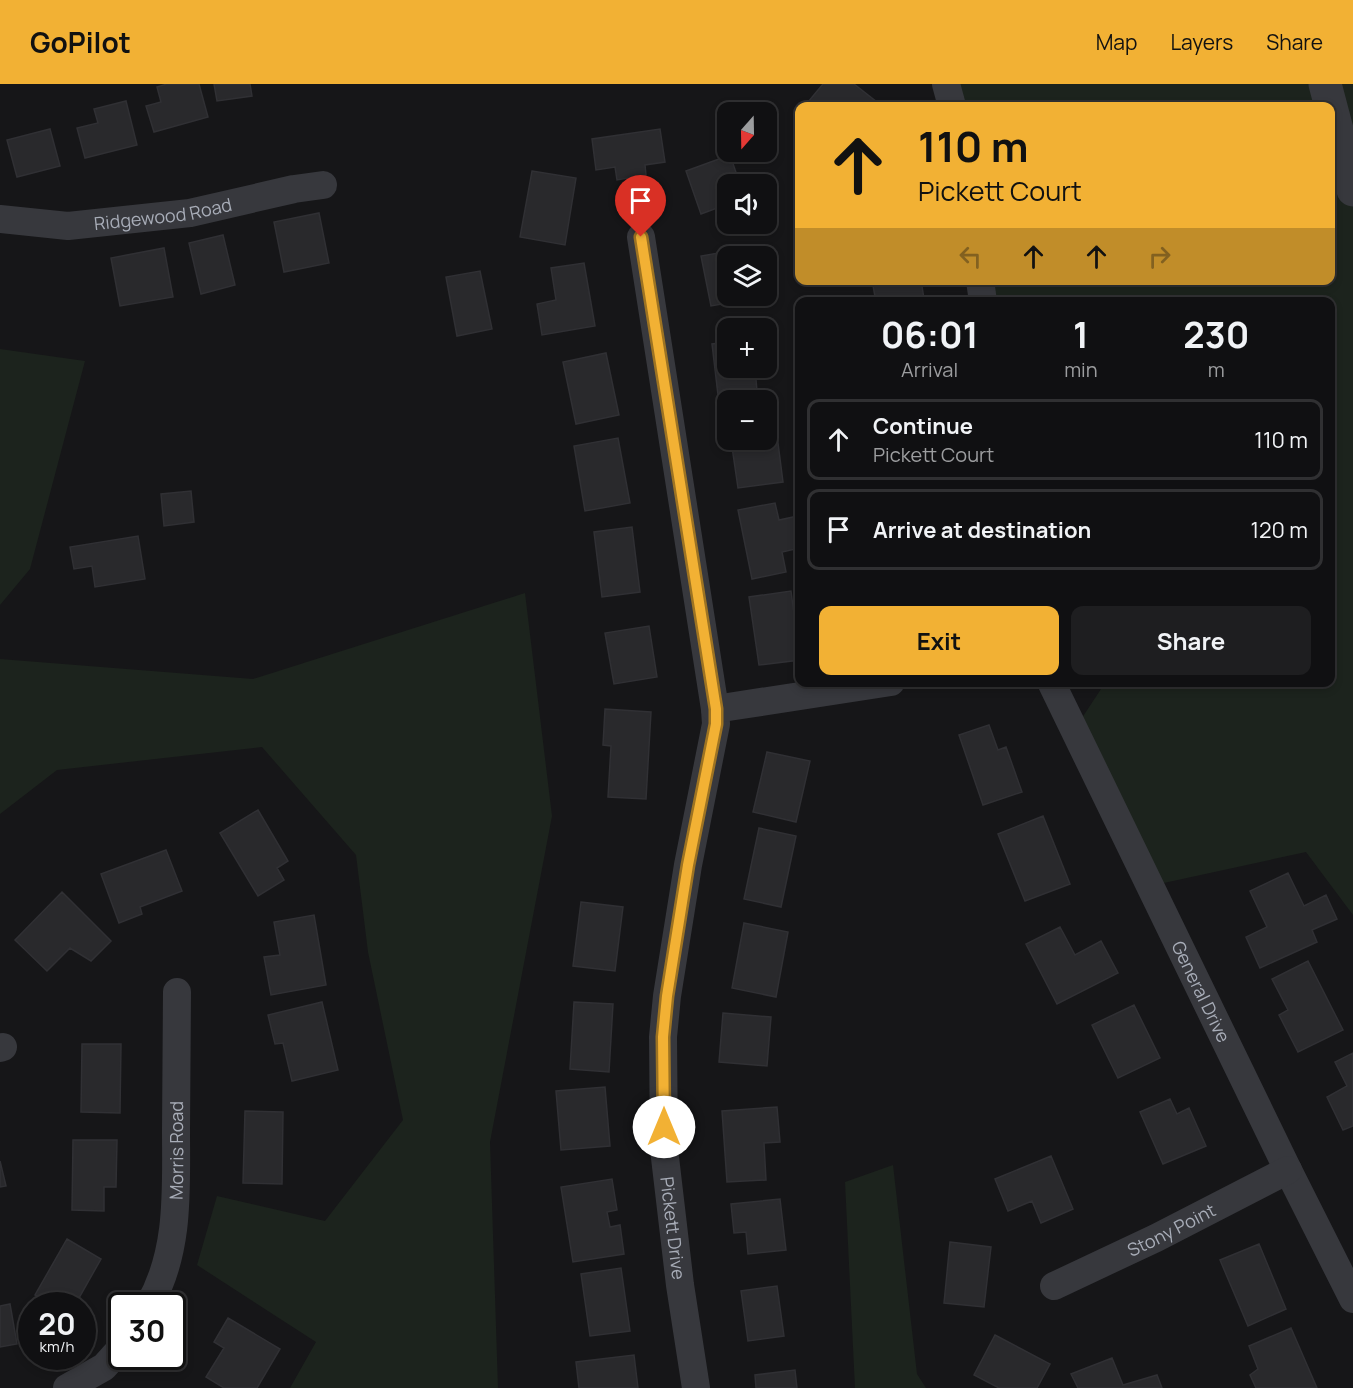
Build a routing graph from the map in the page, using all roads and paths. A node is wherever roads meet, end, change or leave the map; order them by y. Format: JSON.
{"nodes":[{"id":1,"x":946,"y":84,"type":"edge"},
{"id":2,"x":1325,"y":84,"type":"edge"},
{"id":3,"x":951,"y":102,"type":"edge"},
{"id":4,"x":1330,"y":102,"type":"edge"},
{"id":5,"x":1335,"y":122,"type":"edge"},
{"id":6,"x":323,"y":185,"type":"dead end"},
{"id":7,"x":1353,"y":190,"type":"edge"},
{"id":8,"x":0,"y":219,"type":"edge"},
{"id":9,"x":641,"y":237,"type":"dead end"},
{"id":10,"x":859,"y":687,"type":"edge"},
{"id":11,"x":1053,"y":687,"type":"edge"},
{"id":12,"x":716,"y":709,"type":"junction"},
{"id":13,"x":177,"y":992,"type":"dead end"},
{"id":14,"x":1288,"y":1170,"type":"junction"},
{"id":15,"x":1054,"y":1286,"type":"dead end"},
{"id":16,"x":155,"y":1292,"type":"edge"},
{"id":17,"x":1353,"y":1299,"type":"edge"},
{"id":18,"x":108,"y":1363,"type":"edge"},
{"id":19,"x":67,"y":1388,"type":"edge"},
{"id":20,"x":696,"y":1388,"type":"edge"}],
"edges":[{"from":1,"to":3,"type":"street"},
{"from":2,"to":4,"type":"street"},
{"from":5,"to":7,"type":"street"},
{"from":6,"to":8,"type":"street","name":"Ridgewood Road"},
{"from":9,"to":12,"type":"street","name":"Pickett Drive"},
{"from":10,"to":12,"type":"street"},
{"from":11,"to":14,"type":"street","name":"General Drive"},
{"from":12,"to":20,"type":"street","name":"Pickett Drive"},
{"from":13,"to":16,"type":"street","name":"Morris Road"},
{"from":14,"to":15,"type":"street","name":"Stony Point"},
{"from":14,"to":17,"type":"street","name":"General Drive"},
{"from":18,"to":19,"type":"street"}]}
